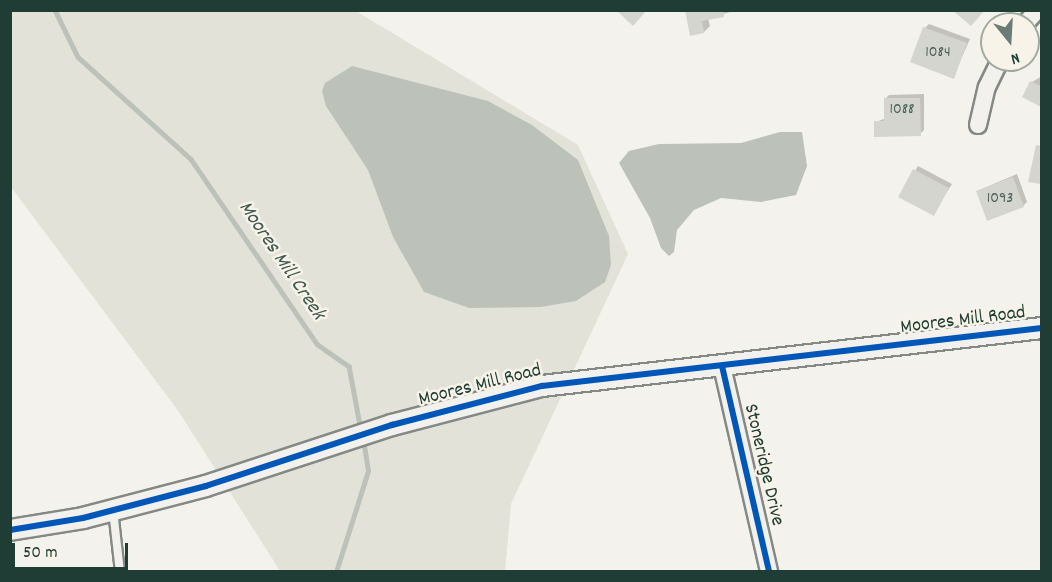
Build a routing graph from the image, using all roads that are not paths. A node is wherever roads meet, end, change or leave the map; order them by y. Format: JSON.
{"nodes":[{"id":1,"x":994,"y":72,"type":"edge"},
{"id":2,"x":978,"y":125,"type":"dead end"},
{"id":3,"x":1041,"y":328,"type":"edge"},
{"id":4,"x":722,"y":366,"type":"junction"},
{"id":5,"x":113,"y":510,"type":"junction"},
{"id":6,"x":10,"y":530,"type":"edge"},
{"id":7,"x":120,"y":572,"type":"edge"},
{"id":8,"x":769,"y":572,"type":"edge"}],
"edges":[{"from":1,"to":2,"type":"street"},
{"from":3,"to":4,"type":"street","name":"Moores Mill Road"},
{"from":4,"to":5,"type":"street","name":"Moores Mill Road"},
{"from":4,"to":8,"type":"street","name":"Stoneridge Drive"},
{"from":5,"to":6,"type":"street","name":"Moores Mill Road"},
{"from":5,"to":7,"type":"lane"}]}
